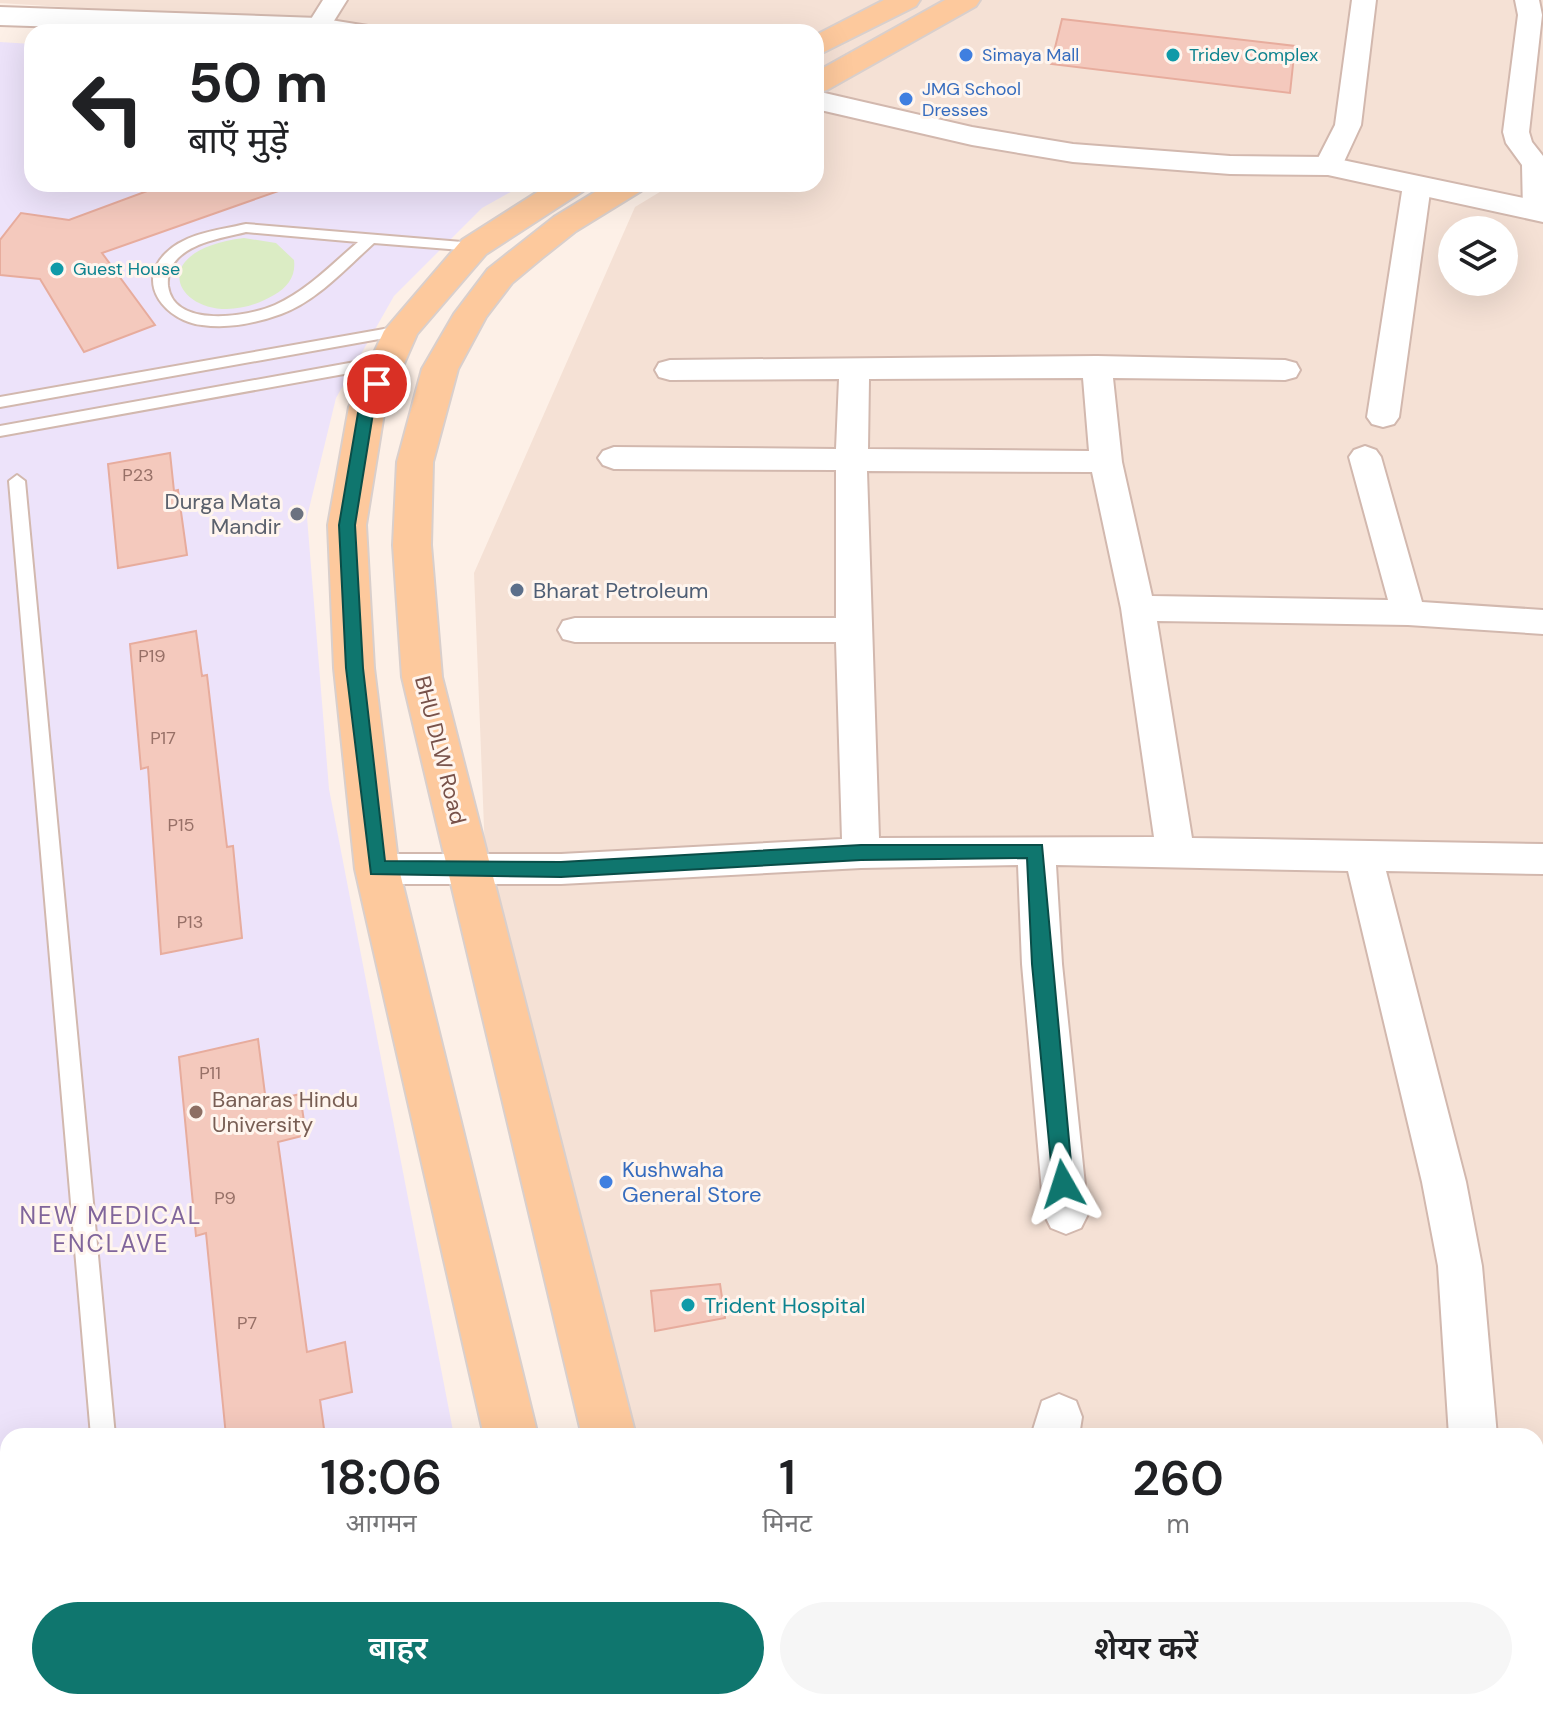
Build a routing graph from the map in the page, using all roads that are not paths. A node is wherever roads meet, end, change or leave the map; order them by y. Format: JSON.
{"nodes":[{"id":1,"x":335,"y":0,"type":"edge"},
{"id":2,"x":906,"y":0,"type":"edge"},
{"id":3,"x":966,"y":0,"type":"edge"},
{"id":4,"x":1364,"y":0,"type":"edge"},
{"id":5,"x":1527,"y":0,"type":"edge"},
{"id":6,"x":0,"y":16,"type":"edge"},
{"id":7,"x":231,"y":24,"type":"edge"},
{"id":8,"x":320,"y":24,"type":"edge"},
{"id":9,"x":824,"y":43,"type":"edge"},
{"id":10,"x":824,"y":80,"type":"edge"},
{"id":11,"x":824,"y":102,"type":"edge"},
{"id":12,"x":1328,"y":166,"type":"junction"},
{"id":13,"x":1417,"y":185,"type":"junction"},
{"id":14,"x":560,"y":192,"type":"edge"},
{"id":15,"x":617,"y":192,"type":"edge"},
{"id":16,"x":1540,"y":211,"type":"edge"},
{"id":17,"x":370,"y":239,"type":"junction"},
{"id":18,"x":474,"y":247,"type":"junction"},
{"id":19,"x":394,"y":346,"type":"junction"},
{"id":20,"x":1097,"y":366,"type":"junction"},
{"id":21,"x":670,"y":370,"type":"dead end"},
{"id":22,"x":1285,"y":370,"type":"dead end"},
{"id":23,"x":854,"y":371,"type":"junction"},
{"id":24,"x":28,"y":397,"type":"junction"},
{"id":25,"x":0,"y":402,"type":"edge"},
{"id":26,"x":1383,"y":417,"type":"dead end"},
{"id":27,"x":33,"y":425,"type":"junction"},
{"id":28,"x":0,"y":431,"type":"edge"},
{"id":29,"x":1365,"y":457,"type":"dead end"},
{"id":30,"x":614,"y":458,"type":"dead end"},
{"id":31,"x":850,"y":458,"type":"junction"},
{"id":32,"x":1106,"y":462,"type":"junction"},
{"id":33,"x":17,"y":481,"type":"dead end"},
{"id":34,"x":1138,"y":608,"type":"junction"},
{"id":35,"x":1408,"y":613,"type":"junction"},
{"id":36,"x":1543,"y":622,"type":"edge"},
{"id":37,"x":575,"y":630,"type":"dead end"},
{"id":38,"x":852,"y":630,"type":"junction"},
{"id":39,"x":1036,"y":850,"type":"junction"},
{"id":40,"x":1175,"y":852,"type":"junction"},
{"id":41,"x":861,"y":853,"type":"junction"},
{"id":42,"x":1363,"y":856,"type":"junction"},
{"id":43,"x":1543,"y":859,"type":"edge"},
{"id":44,"x":377,"y":869,"type":"junction"},
{"id":45,"x":471,"y":869,"type":"junction"},
{"id":46,"x":1066,"y":1214,"type":"dead end"},
{"id":47,"x":102,"y":1428,"type":"edge"},
{"id":48,"x":509,"y":1428,"type":"edge"},
{"id":49,"x":607,"y":1428,"type":"edge"},
{"id":50,"x":1472,"y":1428,"type":"edge"}],
"edges":[{"from":1,"to":8,"type":"street"},
{"from":2,"to":9,"type":"main road"},
{"from":3,"to":10,"type":"main road"},
{"from":4,"to":12,"type":"street"},
{"from":5,"to":16,"type":"street"},
{"from":6,"to":7,"type":"street"},
{"from":11,"to":12,"type":"street"},
{"from":12,"to":13,"type":"street"},
{"from":13,"to":16,"type":"street"},
{"from":13,"to":26,"type":"street"},
{"from":14,"to":18,"type":"main road"},
{"from":15,"to":45,"type":"main road","name":"BHU DLW Road"},
{"from":17,"to":17,"type":"lane"},
{"from":17,"to":18,"type":"lane"},
{"from":18,"to":19,"type":"main road"},
{"from":19,"to":24,"type":"lane"},
{"from":19,"to":27,"type":"lane"},
{"from":19,"to":44,"type":"main road"},
{"from":20,"to":22,"type":"street"},
{"from":20,"to":23,"type":"street"},
{"from":20,"to":32,"type":"street"},
{"from":21,"to":23,"type":"street"},
{"from":23,"to":31,"type":"street"},
{"from":24,"to":25,"type":"lane"},
{"from":24,"to":27,"type":"lane"},
{"from":27,"to":28,"type":"lane"},
{"from":29,"to":35,"type":"street"},
{"from":30,"to":31,"type":"street"},
{"from":31,"to":32,"type":"street"},
{"from":31,"to":38,"type":"street"},
{"from":32,"to":34,"type":"street"},
{"from":33,"to":47,"type":"lane"},
{"from":34,"to":35,"type":"street"},
{"from":34,"to":40,"type":"street"},
{"from":35,"to":36,"type":"street"},
{"from":37,"to":38,"type":"street"},
{"from":38,"to":41,"type":"street"},
{"from":39,"to":40,"type":"street"},
{"from":39,"to":41,"type":"street"},
{"from":39,"to":46,"type":"street"},
{"from":40,"to":42,"type":"street"},
{"from":41,"to":45,"type":"street"},
{"from":42,"to":43,"type":"street"},
{"from":42,"to":50,"type":"street"},
{"from":44,"to":45,"type":"street"},
{"from":44,"to":48,"type":"main road"},
{"from":45,"to":49,"type":"main road","name":"BHU DLW Road"}]}
